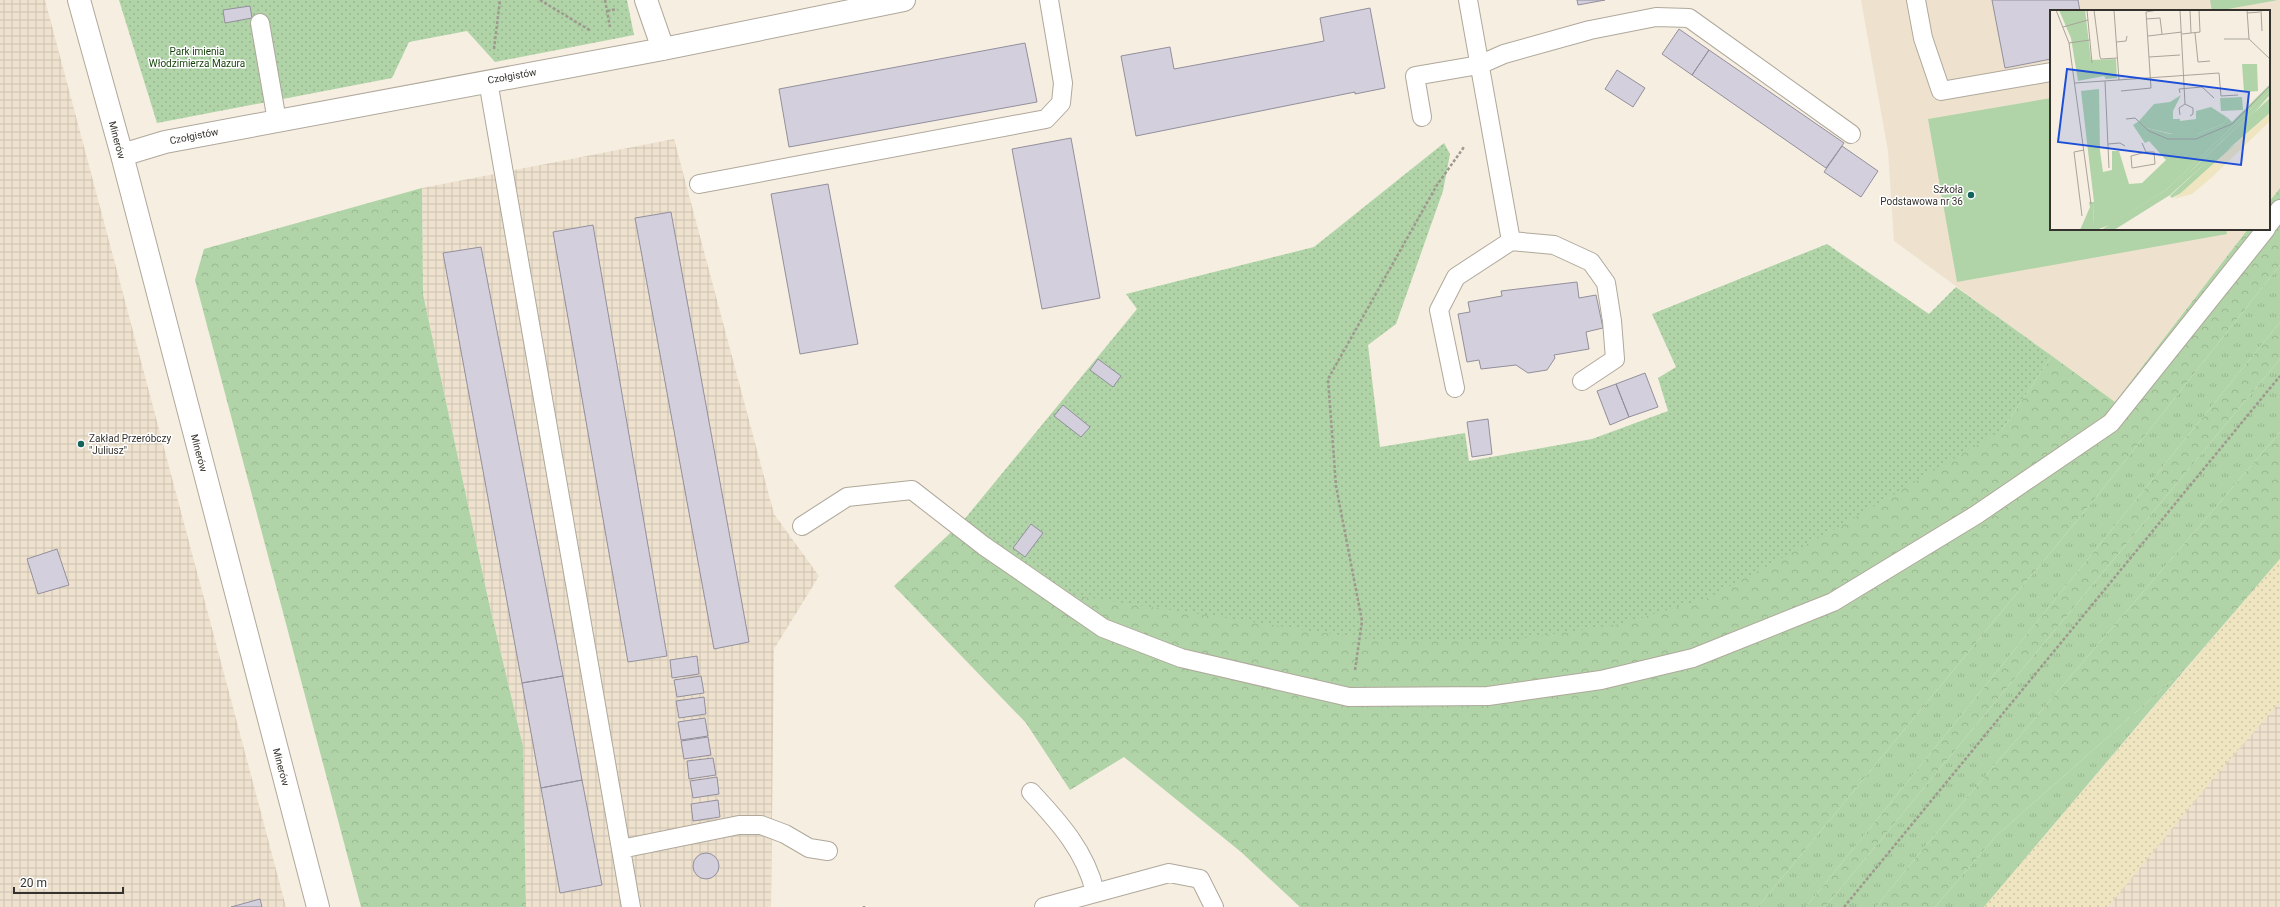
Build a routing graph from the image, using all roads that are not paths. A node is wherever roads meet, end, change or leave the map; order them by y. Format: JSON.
{"nodes":[{"id":1,"x":79,"y":0,"type":"edge"},
{"id":2,"x":646,"y":0,"type":"edge"},
{"id":3,"x":904,"y":0,"type":"edge"},
{"id":4,"x":1049,"y":0,"type":"edge"},
{"id":5,"x":1468,"y":0,"type":"edge"},
{"id":6,"x":1916,"y":0,"type":"edge"},
{"id":7,"x":260,"y":23,"type":"dead end"},
{"id":8,"x":663,"y":49,"type":"junction"},
{"id":9,"x":1479,"y":65,"type":"junction"},
{"id":10,"x":2050,"y":72,"type":"edge"},
{"id":11,"x":492,"y":80,"type":"junction"},
{"id":12,"x":1422,"y":118,"type":"dead end"},
{"id":13,"x":277,"y":121,"type":"junction"},
{"id":14,"x":1851,"y":134,"type":"dead end"},
{"id":15,"x":122,"y":155,"type":"junction"},
{"id":16,"x":699,"y":184,"type":"dead end"},
{"id":17,"x":2280,"y":209,"type":"edge"},
{"id":18,"x":2270,"y":223,"type":"edge"},
{"id":19,"x":2265,"y":230,"type":"edge"},
{"id":20,"x":1511,"y":241,"type":"junction"},
{"id":21,"x":1582,"y":381,"type":"dead end"},
{"id":22,"x":1455,"y":388,"type":"dead end"},
{"id":23,"x":802,"y":526,"type":"dead end"},
{"id":24,"x":1031,"y":792,"type":"dead end"},
{"id":25,"x":621,"y":849,"type":"junction"},
{"id":26,"x":828,"y":851,"type":"dead end"},
{"id":27,"x":1095,"y":892,"type":"junction"},
{"id":28,"x":318,"y":907,"type":"edge"},
{"id":29,"x":631,"y":907,"type":"edge"},
{"id":30,"x":1044,"y":907,"type":"edge"},
{"id":31,"x":1214,"y":907,"type":"edge"}],
"edges":[{"from":1,"to":15,"type":"street","name":"Minerów"},
{"from":2,"to":8,"type":"street"},
{"from":3,"to":8,"type":"street","name":"Czołgistów"},
{"from":4,"to":16,"type":"lane"},
{"from":5,"to":9,"type":"lane"},
{"from":6,"to":10,"type":"lane"},
{"from":7,"to":13,"type":"lane"},
{"from":8,"to":11,"type":"street","name":"Czołgistów"},
{"from":9,"to":12,"type":"lane"},
{"from":9,"to":14,"type":"lane"},
{"from":9,"to":20,"type":"lane"},
{"from":11,"to":13,"type":"street","name":"Czołgistów"},
{"from":11,"to":25,"type":"lane"},
{"from":13,"to":15,"type":"street","name":"Czołgistów"},
{"from":15,"to":28,"type":"street","name":"Minerów"},
{"from":17,"to":18,"type":"lane"},
{"from":19,"to":23,"type":"lane"},
{"from":20,"to":21,"type":"lane"},
{"from":20,"to":22,"type":"lane"},
{"from":24,"to":27,"type":"lane"},
{"from":25,"to":26,"type":"lane"},
{"from":25,"to":29,"type":"lane"},
{"from":27,"to":30,"type":"lane"},
{"from":27,"to":31,"type":"lane"}]}
